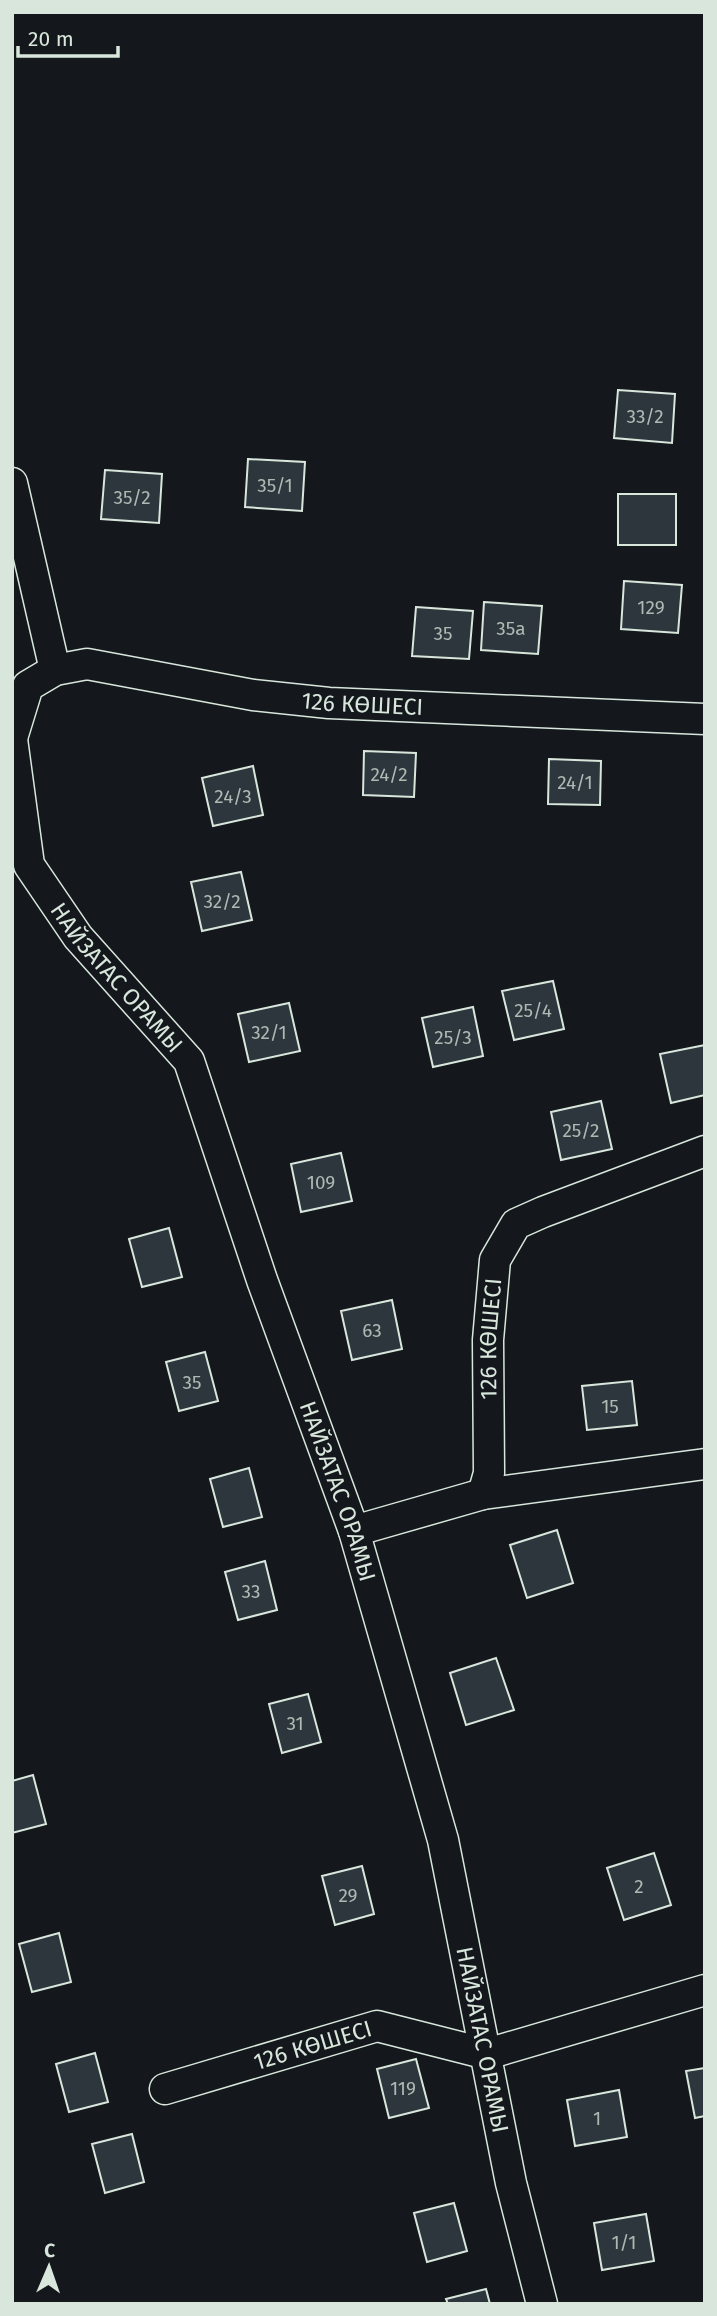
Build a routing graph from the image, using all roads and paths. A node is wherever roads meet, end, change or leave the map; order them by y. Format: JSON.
{"nodes":[{"id":1,"x":12,"y":483,"type":"edge"},
{"id":2,"x":55,"y":670,"type":"junction"},
{"id":3,"x":28,"y":686,"type":"joint"},
{"id":4,"x":705,"y":719,"type":"edge"},
{"id":5,"x":12,"y":739,"type":"edge"},
{"id":6,"x":705,"y":1152,"type":"edge"},
{"id":7,"x":705,"y":1464,"type":"edge"},
{"id":8,"x":483,"y":1494,"type":"junction"},
{"id":9,"x":354,"y":1531,"type":"junction"},
{"id":10,"x":705,"y":1990,"type":"edge"},
{"id":11,"x":487,"y":2054,"type":"junction"},
{"id":12,"x":165,"y":2090,"type":"dead end"},
{"id":13,"x":542,"y":2304,"type":"edge"}],
"edges":[{"from":1,"to":2,"type":"street"},
{"from":2,"to":3,"type":"street","name":"126 КӨШЕСІ"},
{"from":2,"to":4,"type":"street","name":"126 КӨШЕСІ"},
{"from":3,"to":5,"type":"street","name":"НАЙЗАТАС ОРАМЫ"},
{"from":5,"to":9,"type":"street","name":"НАЙЗАТАС ОРАМЫ"},
{"from":6,"to":8,"type":"street","name":"126 КӨШЕСІ"},
{"from":7,"to":8,"type":"street"},
{"from":8,"to":9,"type":"street"},
{"from":9,"to":11,"type":"street","name":"НАЙЗАТАС ОРАМЫ"},
{"from":10,"to":11,"type":"street"},
{"from":11,"to":12,"type":"street","name":"126 КӨШЕСІ"},
{"from":11,"to":13,"type":"street","name":"НАЙЗАТАС ОРАМЫ"}]}
